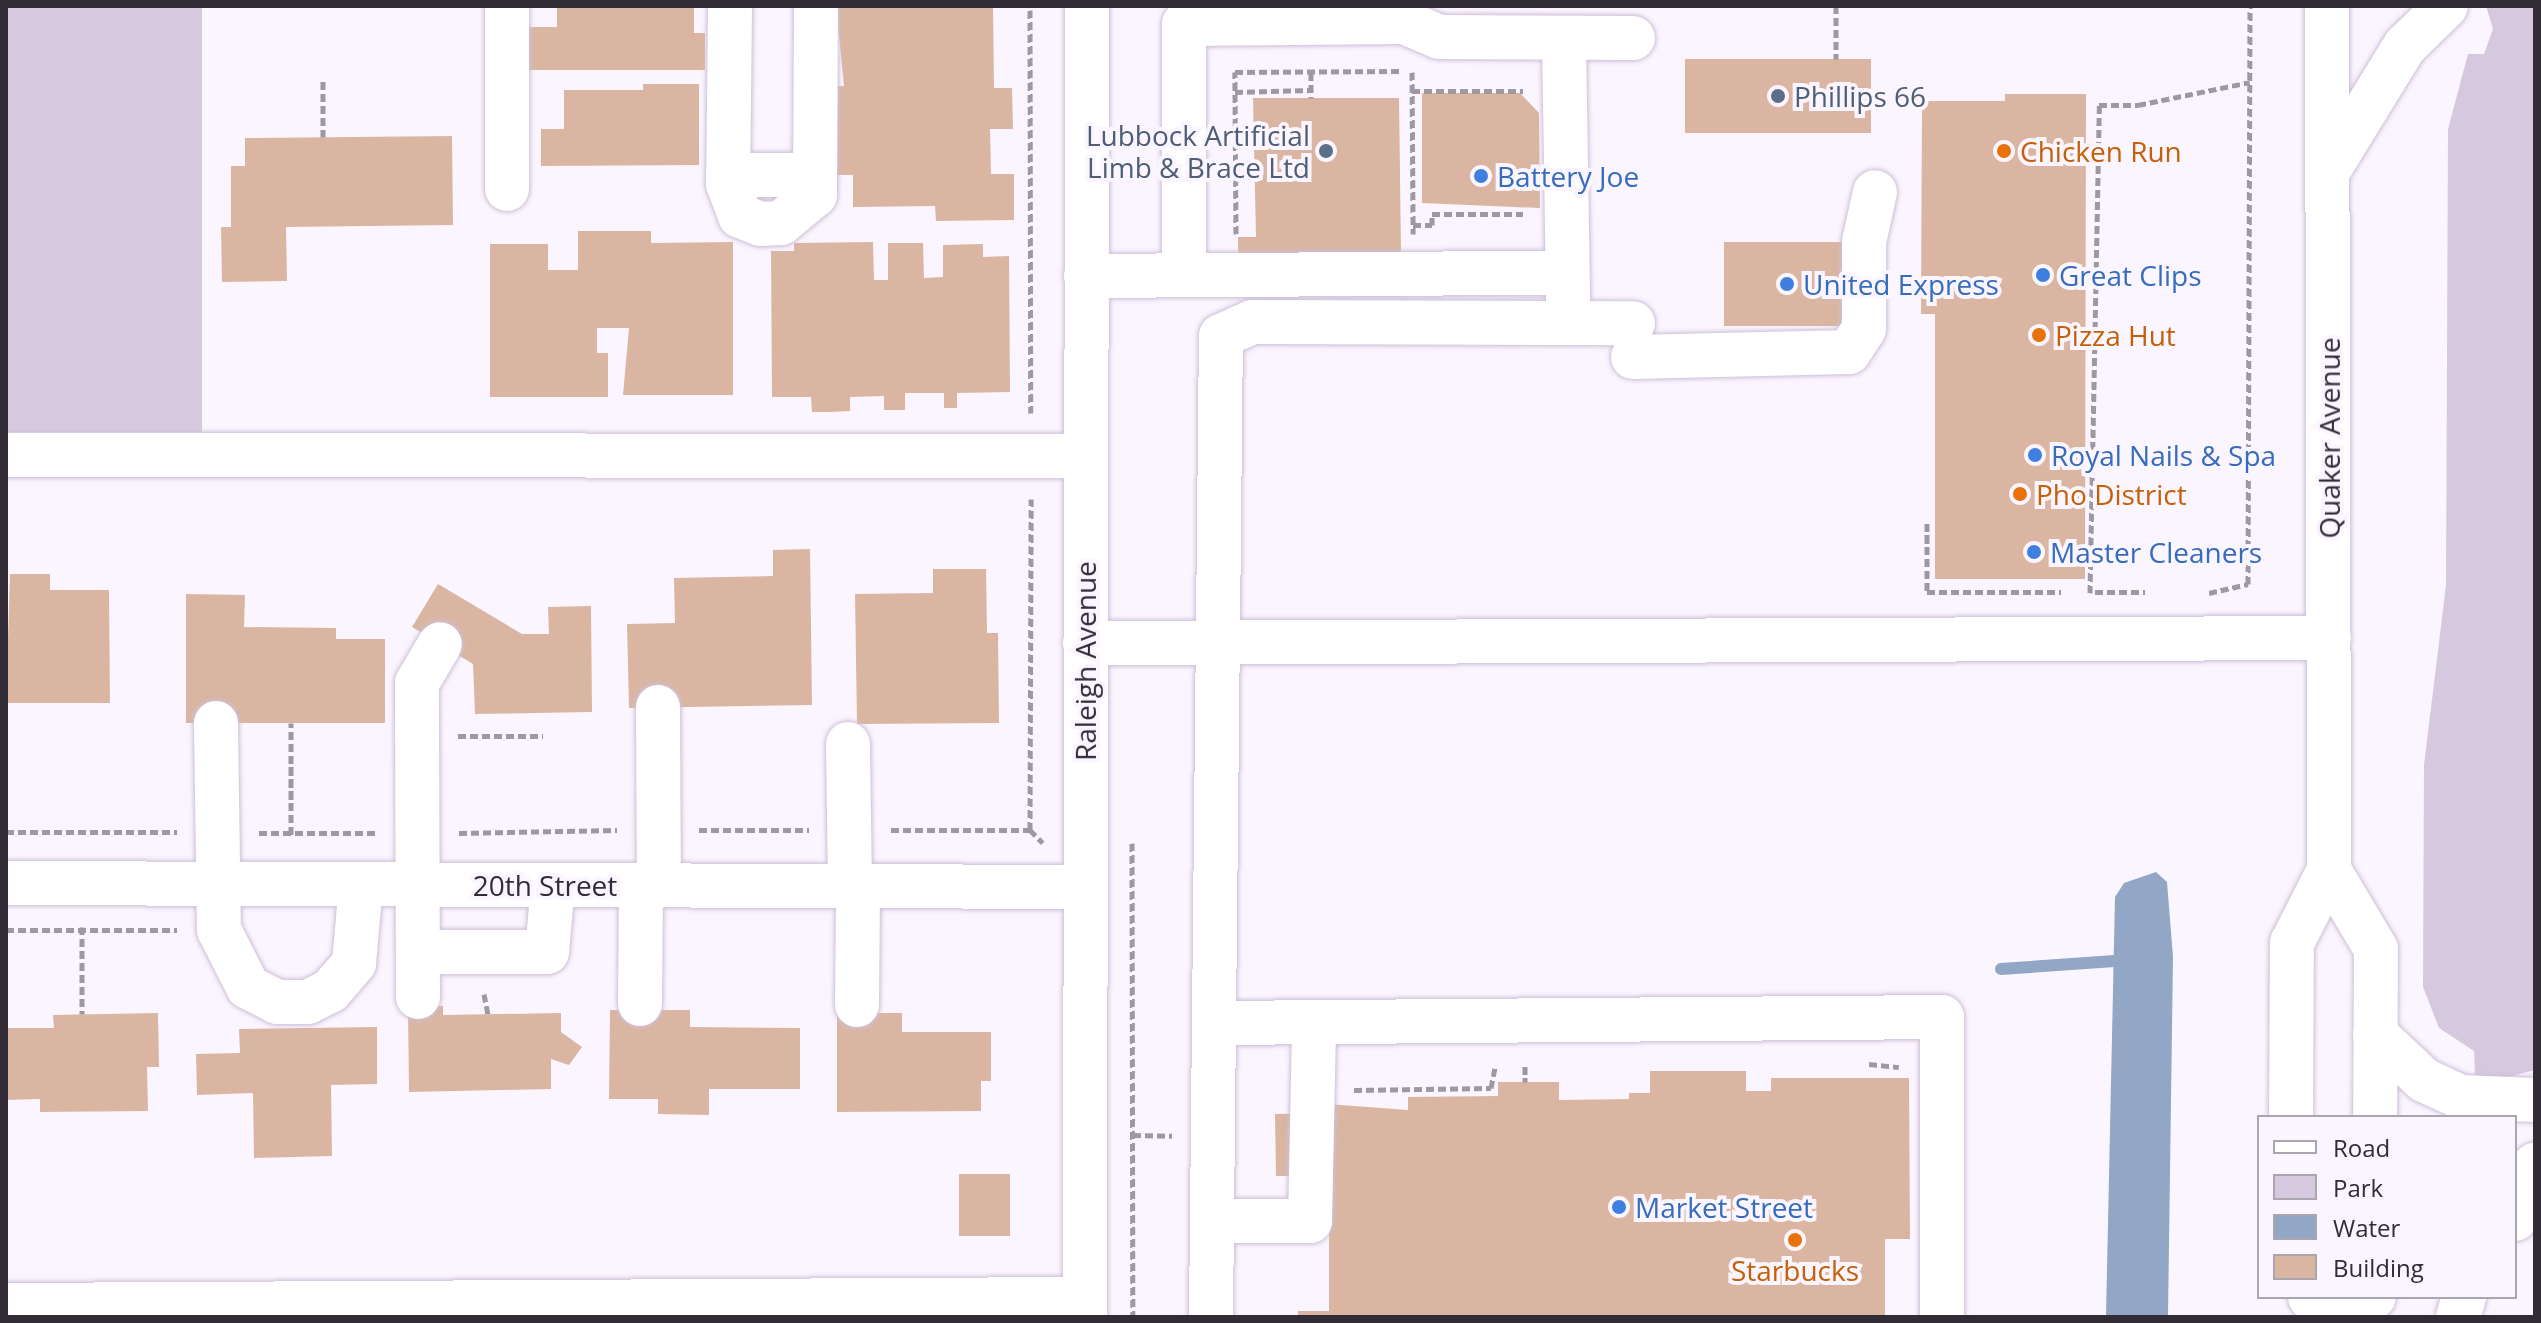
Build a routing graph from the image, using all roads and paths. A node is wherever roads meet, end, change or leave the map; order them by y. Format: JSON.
{"nodes":[{"id":1,"x":507,"y":6,"type":"edge"},
{"id":2,"x":730,"y":6,"type":"edge"},
{"id":3,"x":816,"y":6,"type":"edge"},
{"id":4,"x":1087,"y":6,"type":"edge"},
{"id":5,"x":1836,"y":6,"type":"edge"},
{"id":6,"x":2250,"y":6,"type":"edge"},
{"id":7,"x":2327,"y":6,"type":"edge"},
{"id":8,"x":2446,"y":6,"type":"edge"},
{"id":9,"x":1030,"y":10,"type":"dead end"},
{"id":10,"x":1564,"y":38,"type":"junction"},
{"id":11,"x":1633,"y":38,"type":"dead end"},
{"id":12,"x":1836,"y":59,"type":"dead end"},
{"id":13,"x":1311,"y":72,"type":"junction"},
{"id":14,"x":323,"y":80,"type":"dead end"},
{"id":15,"x":2250,"y":82,"type":"junction"},
{"id":16,"x":1311,"y":90,"type":"junction"},
{"id":17,"x":1412,"y":91,"type":"junction"},
{"id":18,"x":1235,"y":92,"type":"junction"},
{"id":19,"x":1538,"y":92,"type":"dead end"},
{"id":20,"x":1311,"y":98,"type":"dead end"},
{"id":21,"x":323,"y":137,"type":"dead end"},
{"id":22,"x":2328,"y":171,"type":"junction"},
{"id":23,"x":507,"y":189,"type":"dead end"},
{"id":24,"x":1875,"y":192,"type":"dead end"},
{"id":25,"x":1542,"y":214,"type":"dead end"},
{"id":26,"x":1413,"y":225,"type":"junction"},
{"id":27,"x":1567,"y":273,"type":"junction"},
{"id":28,"x":1413,"y":274,"type":"junction"},
{"id":29,"x":1184,"y":275,"type":"junction"},
{"id":30,"x":1236,"y":275,"type":"junction"},
{"id":31,"x":1086,"y":276,"type":"junction"},
{"id":32,"x":1568,"y":323,"type":"junction"},
{"id":33,"x":6,"y":455,"type":"edge"},
{"id":34,"x":1033,"y":456,"type":"junction"},
{"id":35,"x":1085,"y":456,"type":"junction"},
{"id":36,"x":1927,"y":523,"type":"dead end"},
{"id":37,"x":2090,"y":593,"type":"junction"},
{"id":38,"x":2161,"y":595,"type":"dead end"},
{"id":39,"x":2193,"y":600,"type":"dead end"},
{"id":40,"x":2329,"y":638,"type":"junction"},
{"id":41,"x":1085,"y":643,"type":"junction"},
{"id":42,"x":1215,"y":643,"type":"junction"},
{"id":43,"x":440,"y":644,"type":"dead end"},
{"id":44,"x":658,"y":707,"type":"dead end"},
{"id":45,"x":216,"y":723,"type":"dead end"},
{"id":46,"x":291,"y":723,"type":"dead end"},
{"id":47,"x":417,"y":736,"type":"junction"},
{"id":48,"x":543,"y":736,"type":"dead end"},
{"id":49,"x":848,"y":744,"type":"dead end"},
{"id":50,"x":658,"y":830,"type":"junction"},
{"id":51,"x":849,"y":830,"type":"junction"},
{"id":52,"x":6,"y":832,"type":"edge"},
{"id":53,"x":215,"y":832,"type":"junction"},
{"id":54,"x":291,"y":833,"type":"junction"},
{"id":55,"x":417,"y":833,"type":"junction"},
{"id":56,"x":2329,"y":870,"type":"junction"},
{"id":57,"x":6,"y":883,"type":"edge"},
{"id":58,"x":82,"y":884,"type":"junction"},
{"id":59,"x":215,"y":884,"type":"junction"},
{"id":60,"x":291,"y":884,"type":"junction"},
{"id":61,"x":361,"y":884,"type":"junction"},
{"id":62,"x":418,"y":885,"type":"junction"},
{"id":63,"x":553,"y":885,"type":"junction"},
{"id":64,"x":650,"y":886,"type":"junction"},
{"id":65,"x":854,"y":886,"type":"junction"},
{"id":66,"x":1084,"y":887,"type":"junction"},
{"id":67,"x":418,"y":952,"type":"junction"},
{"id":68,"x":418,"y":997,"type":"dead end"},
{"id":69,"x":640,"y":1004,"type":"dead end"},
{"id":70,"x":857,"y":1005,"type":"dead end"},
{"id":71,"x":82,"y":1014,"type":"dead end"},
{"id":72,"x":1303,"y":1022,"type":"junction"},
{"id":73,"x":1214,"y":1023,"type":"junction"},
{"id":74,"x":2375,"y":1034,"type":"junction"},
{"id":75,"x":1854,"y":1063,"type":"dead end"},
{"id":76,"x":1503,"y":1066,"type":"dead end"},
{"id":77,"x":1514,"y":1066,"type":"dead end"},
{"id":78,"x":1525,"y":1066,"type":"junction"},
{"id":79,"x":1541,"y":1066,"type":"dead end"},
{"id":80,"x":1908,"y":1071,"type":"dead end"},
{"id":81,"x":1525,"y":1082,"type":"dead end"},
{"id":82,"x":1348,"y":1090,"type":"dead end"},
{"id":83,"x":2535,"y":1100,"type":"edge"},
{"id":84,"x":2291,"y":1115,"type":"edge"},
{"id":85,"x":2375,"y":1115,"type":"edge"},
{"id":86,"x":2535,"y":1165,"type":"edge"},
{"id":87,"x":2517,"y":1179,"type":"edge"},
{"id":88,"x":2535,"y":1195,"type":"edge"},
{"id":89,"x":2517,"y":1217,"type":"edge"},
{"id":90,"x":1212,"y":1221,"type":"junction"},
{"id":91,"x":2312,"y":1299,"type":"edge"},
{"id":92,"x":2351,"y":1299,"type":"edge"},
{"id":93,"x":2372,"y":1299,"type":"edge"},
{"id":94,"x":6,"y":1305,"type":"edge"},
{"id":95,"x":1085,"y":1308,"type":"edge"},
{"id":96,"x":1211,"y":1317,"type":"edge"},
{"id":97,"x":1942,"y":1317,"type":"edge"},
{"id":98,"x":2325,"y":1317,"type":"edge"},
{"id":99,"x":2341,"y":1317,"type":"edge"},
{"id":100,"x":2350,"y":1317,"type":"edge"}],
"edges":[{"from":1,"to":23,"type":"main road"},
{"from":2,"to":3,"type":"main road"},
{"from":4,"to":31,"type":"main road","name":"Raleigh Avenue"},
{"from":5,"to":12,"type":"path"},
{"from":6,"to":15,"type":"path"},
{"from":7,"to":22,"type":"main road","name":"Quaker Avenue"},
{"from":8,"to":22,"type":"main road"},
{"from":9,"to":34,"type":"path"},
{"from":10,"to":11,"type":"main road"},
{"from":10,"to":27,"type":"main road"},
{"from":10,"to":29,"type":"main road"},
{"from":13,"to":16,"type":"path"},
{"from":13,"to":17,"type":"path"},
{"from":13,"to":18,"type":"path"},
{"from":14,"to":21,"type":"path"},
{"from":15,"to":37,"type":"path"},
{"from":15,"to":39,"type":"path"},
{"from":16,"to":18,"type":"path"},
{"from":16,"to":20,"type":"path"},
{"from":17,"to":19,"type":"path"},
{"from":17,"to":26,"type":"path"},
{"from":18,"to":30,"type":"path"},
{"from":22,"to":40,"type":"main road","name":"Quaker Avenue"},
{"from":24,"to":32,"type":"main road"},
{"from":25,"to":26,"type":"path"},
{"from":26,"to":28,"type":"path"},
{"from":27,"to":28,"type":"main road"},
{"from":27,"to":32,"type":"main road"},
{"from":28,"to":30,"type":"main road"},
{"from":29,"to":30,"type":"main road"},
{"from":29,"to":31,"type":"main road"},
{"from":31,"to":35,"type":"main road","name":"Raleigh Avenue"},
{"from":32,"to":42,"type":"main road"},
{"from":33,"to":34,"type":"main road"},
{"from":34,"to":35,"type":"main road"},
{"from":34,"to":51,"type":"path"},
{"from":35,"to":41,"type":"main road","name":"Raleigh Avenue"},
{"from":36,"to":37,"type":"path"},
{"from":37,"to":38,"type":"path"},
{"from":40,"to":42,"type":"main road"},
{"from":40,"to":56,"type":"main road","name":"Quaker Avenue"},
{"from":41,"to":42,"type":"main road"},
{"from":41,"to":66,"type":"main road","name":"Raleigh Avenue"},
{"from":42,"to":73,"type":"main road"},
{"from":43,"to":47,"type":"main road"},
{"from":44,"to":50,"type":"main road"},
{"from":45,"to":53,"type":"main road"},
{"from":46,"to":54,"type":"path"},
{"from":47,"to":48,"type":"path"},
{"from":47,"to":55,"type":"main road"},
{"from":49,"to":51,"type":"main road"},
{"from":50,"to":51,"type":"path"},
{"from":50,"to":55,"type":"path"},
{"from":50,"to":64,"type":"main road"},
{"from":51,"to":65,"type":"main road"},
{"from":52,"to":53,"type":"path"},
{"from":53,"to":54,"type":"path"},
{"from":53,"to":59,"type":"main road"},
{"from":54,"to":55,"type":"path"},
{"from":54,"to":60,"type":"path"},
{"from":55,"to":62,"type":"main road"},
{"from":56,"to":74,"type":"main road"},
{"from":56,"to":84,"type":"main road","name":"Quaker Avenue"},
{"from":57,"to":58,"type":"main road","name":"20th Street"},
{"from":58,"to":59,"type":"main road","name":"20th Street"},
{"from":58,"to":71,"type":"path"},
{"from":59,"to":60,"type":"main road","name":"20th Street"},
{"from":59,"to":61,"type":"main road"},
{"from":60,"to":61,"type":"main road","name":"20th Street"},
{"from":61,"to":62,"type":"main road","name":"20th Street"},
{"from":62,"to":63,"type":"main road","name":"20th Street"},
{"from":62,"to":67,"type":"main road"},
{"from":63,"to":64,"type":"main road","name":"20th Street"},
{"from":63,"to":67,"type":"main road"},
{"from":64,"to":65,"type":"main road","name":"20th Street"},
{"from":64,"to":69,"type":"main road"},
{"from":65,"to":66,"type":"main road","name":"20th Street"},
{"from":65,"to":70,"type":"main road"},
{"from":66,"to":95,"type":"main road","name":"Raleigh Avenue"},
{"from":67,"to":68,"type":"main road"},
{"from":72,"to":73,"type":"main road"},
{"from":72,"to":90,"type":"main road"},
{"from":72,"to":97,"type":"main road"},
{"from":73,"to":90,"type":"main road"},
{"from":74,"to":83,"type":"main road"},
{"from":74,"to":85,"type":"main road"},
{"from":75,"to":80,"type":"path"},
{"from":76,"to":82,"type":"path"},
{"from":77,"to":78,"type":"path"},
{"from":78,"to":79,"type":"path"},
{"from":78,"to":81,"type":"path"},
{"from":86,"to":87,"type":"main road"},
{"from":88,"to":89,"type":"main road"},
{"from":90,"to":96,"type":"main road"},
{"from":91,"to":98,"type":"main road"},
{"from":92,"to":99,"type":"main road"},
{"from":93,"to":100,"type":"main road"},
{"from":94,"to":95,"type":"main road"}]}
